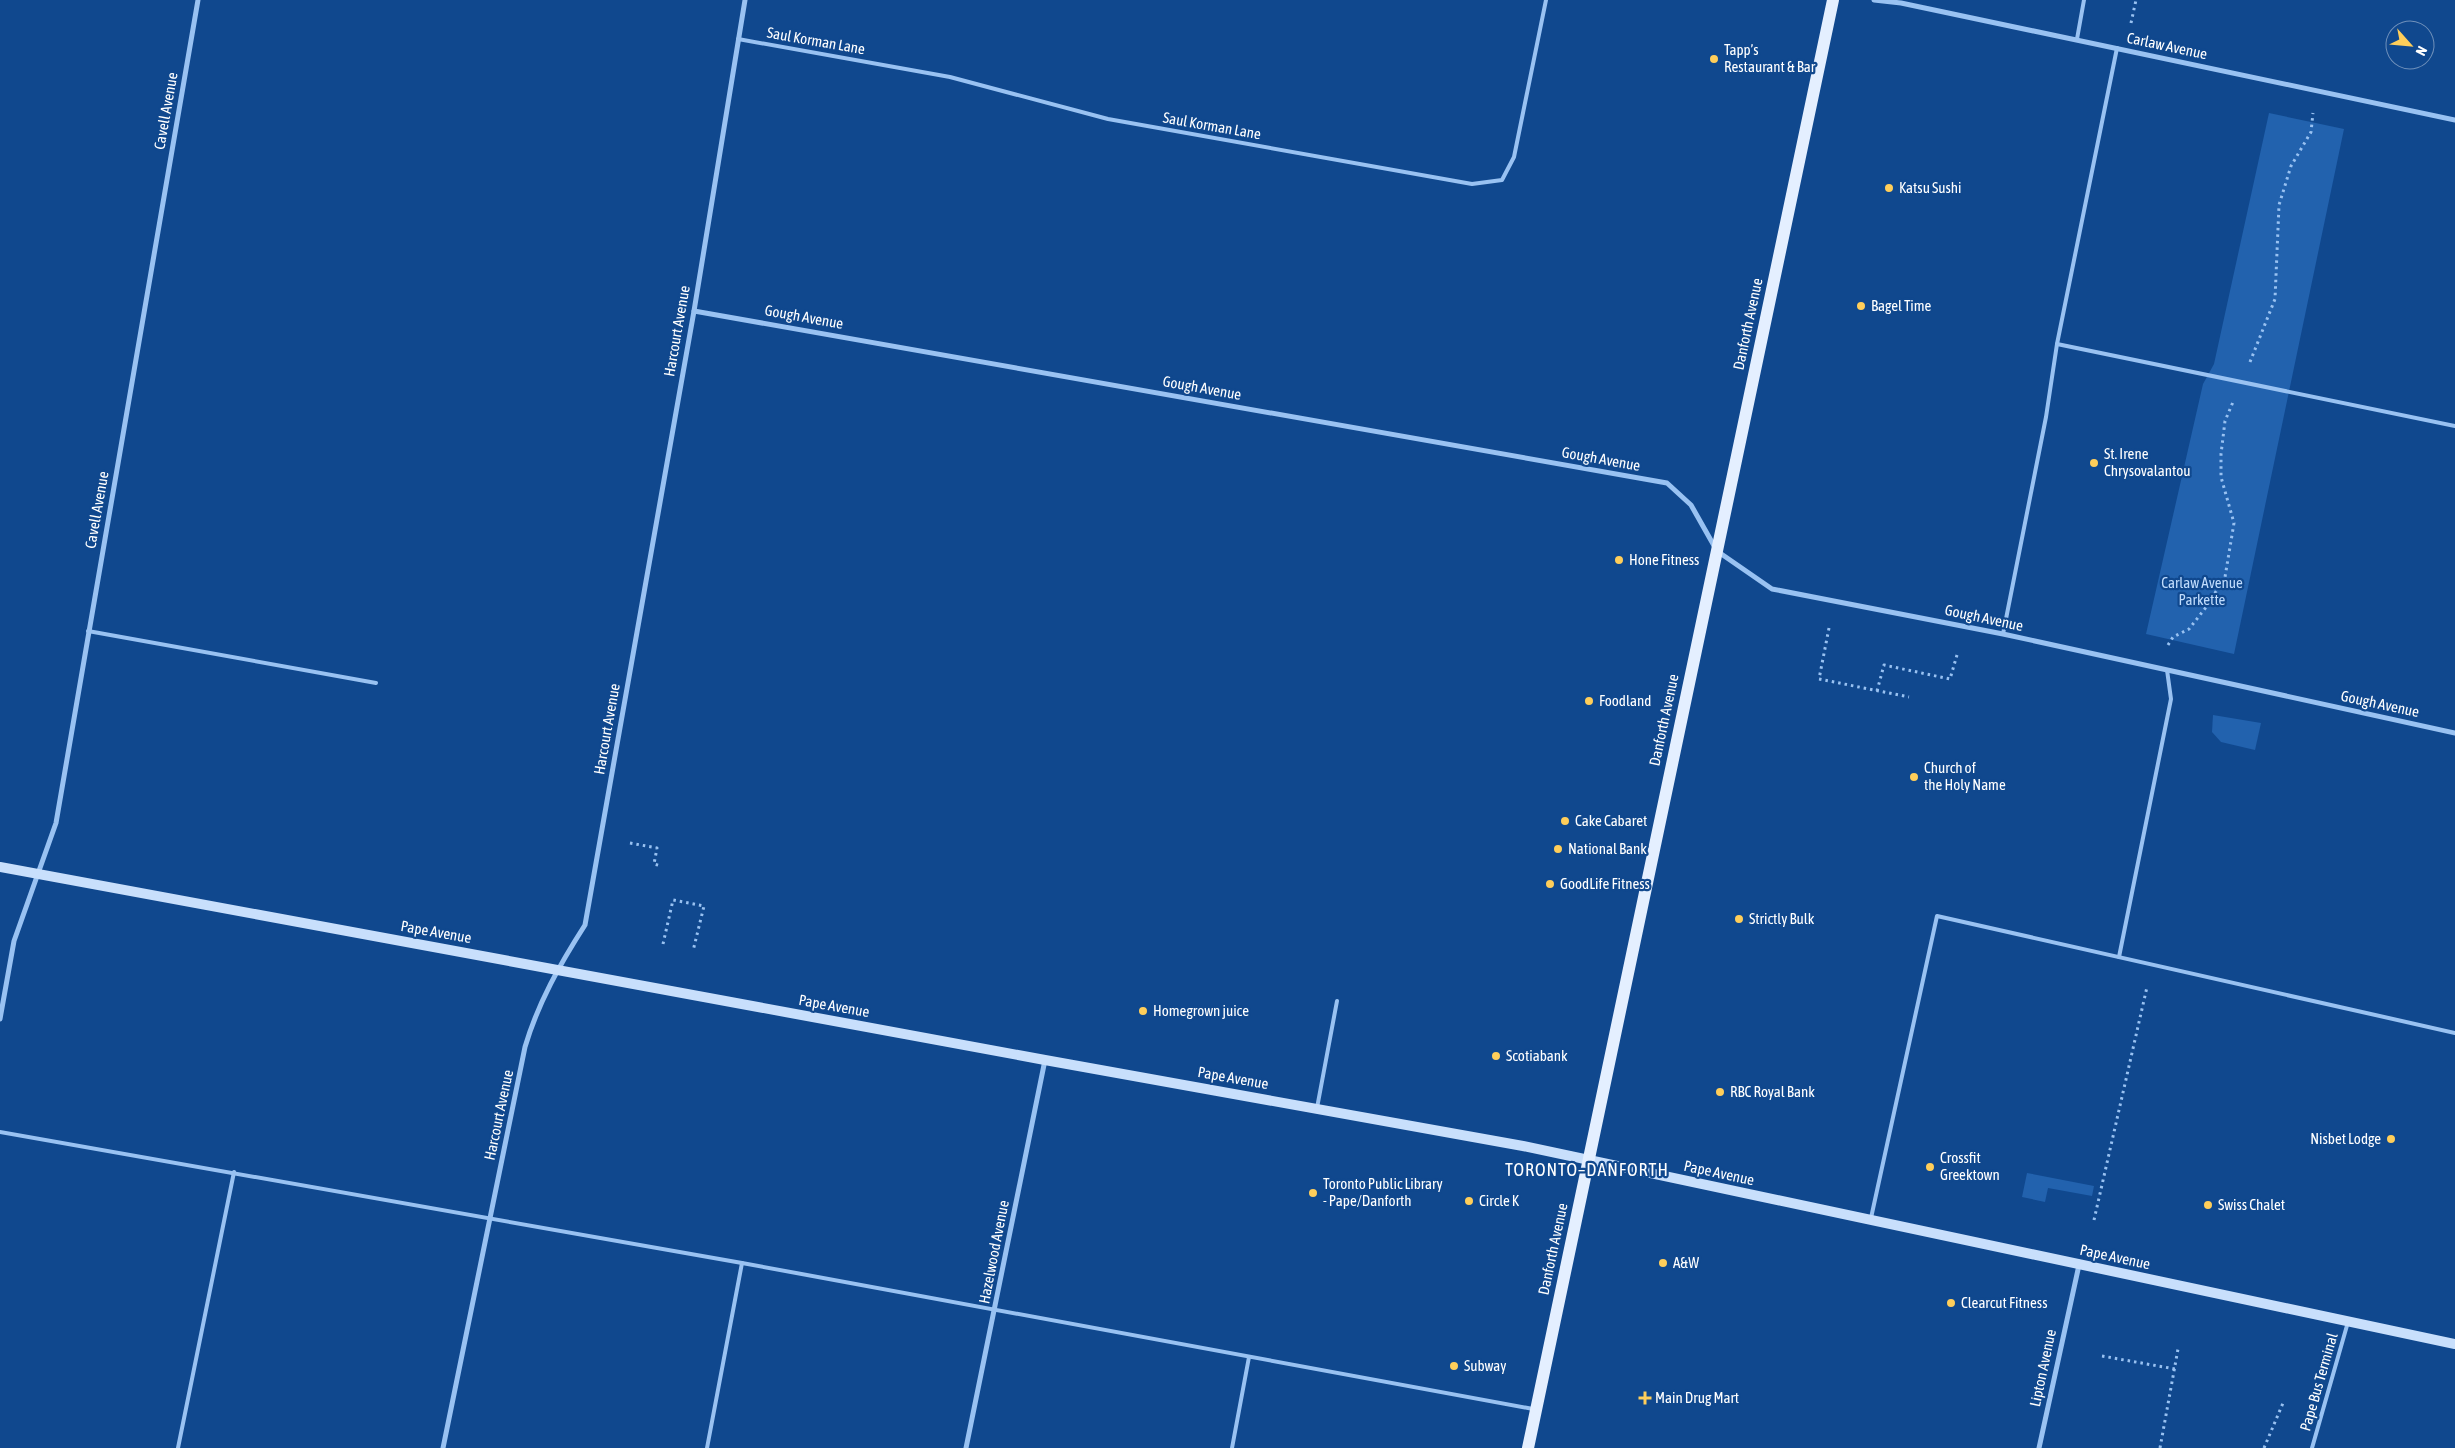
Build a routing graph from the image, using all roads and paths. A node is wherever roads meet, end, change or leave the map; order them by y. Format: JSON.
{"nodes":[{"id":1,"x":198,"y":0,"type":"edge"},
{"id":2,"x":745,"y":0,"type":"edge"},
{"id":3,"x":1546,"y":0,"type":"edge"},
{"id":4,"x":1833,"y":0,"type":"edge"},
{"id":5,"x":1874,"y":0,"type":"edge"},
{"id":6,"x":2084,"y":0,"type":"edge"},
{"id":7,"x":2136,"y":0,"type":"edge"},
{"id":8,"x":2130,"y":23,"type":"dead end"},
{"id":9,"x":738,"y":39,"type":"junction"},
{"id":10,"x":2077,"y":39,"type":"junction"},
{"id":11,"x":2117,"y":48,"type":"junction"},
{"id":12,"x":2455,"y":120,"type":"edge"},
{"id":13,"x":694,"y":311,"type":"junction"},
{"id":14,"x":2057,"y":344,"type":"junction"},
{"id":15,"x":2455,"y":426,"type":"edge"},
{"id":16,"x":1717,"y":551,"type":"junction"},
{"id":17,"x":1829,"y":628,"type":"dead end"},
{"id":18,"x":88,"y":631,"type":"junction"},
{"id":19,"x":2003,"y":634,"type":"junction"},
{"id":20,"x":1957,"y":655,"type":"dead end"},
{"id":21,"x":2166,"y":670,"type":"junction"},
{"id":22,"x":376,"y":683,"type":"dead end"},
{"id":23,"x":1878,"y":691,"type":"junction"},
{"id":24,"x":1909,"y":697,"type":"dead end"},
{"id":25,"x":2455,"y":733,"type":"edge"},
{"id":26,"x":630,"y":843,"type":"dead end"},
{"id":27,"x":661,"y":866,"type":"dead end"},
{"id":28,"x":0,"y":867,"type":"edge"},
{"id":29,"x":39,"y":874,"type":"junction"},
{"id":30,"x":687,"y":896,"type":"dead end"},
{"id":31,"x":686,"y":902,"type":"junction"},
{"id":32,"x":663,"y":944,"type":"dead end"},
{"id":33,"x":693,"y":951,"type":"dead end"},
{"id":34,"x":2119,"y":957,"type":"junction"},
{"id":35,"x":2151,"y":965,"type":"junction"},
{"id":36,"x":557,"y":969,"type":"junction"},
{"id":37,"x":1337,"y":1001,"type":"dead end"},
{"id":38,"x":0,"y":1019,"type":"edge"},
{"id":39,"x":2455,"y":1033,"type":"edge"},
{"id":40,"x":1045,"y":1060,"type":"junction"},
{"id":41,"x":1317,"y":1108,"type":"junction"},
{"id":42,"x":0,"y":1132,"type":"edge"},
{"id":43,"x":1588,"y":1160,"type":"junction"},
{"id":44,"x":234,"y":1172,"type":"junction"},
{"id":45,"x":490,"y":1219,"type":"junction"},
{"id":46,"x":1870,"y":1220,"type":"junction"},
{"id":47,"x":2094,"y":1220,"type":"dead end"},
{"id":48,"x":742,"y":1263,"type":"junction"},
{"id":49,"x":2079,"y":1265,"type":"junction"},
{"id":50,"x":995,"y":1312,"type":"junction"},
{"id":51,"x":2348,"y":1322,"type":"junction"},
{"id":52,"x":2455,"y":1344,"type":"edge"},
{"id":53,"x":2178,"y":1349,"type":"dead end"},
{"id":54,"x":2102,"y":1356,"type":"dead end"},
{"id":55,"x":1250,"y":1357,"type":"junction"},
{"id":56,"x":2175,"y":1369,"type":"junction"},
{"id":57,"x":2283,"y":1403,"type":"dead end"},
{"id":58,"x":1536,"y":1410,"type":"junction"},
{"id":59,"x":178,"y":1448,"type":"edge"},
{"id":60,"x":443,"y":1448,"type":"edge"},
{"id":61,"x":707,"y":1448,"type":"edge"},
{"id":62,"x":966,"y":1448,"type":"edge"},
{"id":63,"x":1232,"y":1448,"type":"edge"},
{"id":64,"x":1528,"y":1448,"type":"edge"},
{"id":65,"x":2039,"y":1448,"type":"edge"},
{"id":66,"x":2160,"y":1448,"type":"edge"},
{"id":67,"x":2264,"y":1448,"type":"edge"},
{"id":68,"x":2312,"y":1448,"type":"edge"}],
"edges":[{"from":1,"to":18,"type":"street","name":"Cavell Avenue"},
{"from":2,"to":9,"type":"street","name":"Harcourt Avenue"},
{"from":3,"to":9,"type":"lane","name":"Saul Korman Lane"},
{"from":4,"to":16,"type":"main road","name":"Danforth Avenue"},
{"from":5,"to":10,"type":"street","name":"Carlaw Avenue"},
{"from":6,"to":10,"type":"lane"},
{"from":7,"to":8,"type":"path"},
{"from":9,"to":13,"type":"street","name":"Harcourt Avenue"},
{"from":10,"to":11,"type":"street","name":"Carlaw Avenue"},
{"from":11,"to":12,"type":"street","name":"Carlaw Avenue"},
{"from":11,"to":14,"type":"lane"},
{"from":13,"to":16,"type":"street","name":"Gough Avenue"},
{"from":13,"to":36,"type":"street","name":"Harcourt Avenue"},
{"from":14,"to":15,"type":"lane"},
{"from":14,"to":19,"type":"lane"},
{"from":16,"to":19,"type":"street","name":"Gough Avenue"},
{"from":16,"to":43,"type":"main road","name":"Danforth Avenue"},
{"from":17,"to":23,"type":"path"},
{"from":18,"to":22,"type":"lane"},
{"from":18,"to":29,"type":"street","name":"Cavell Avenue"},
{"from":19,"to":21,"type":"street","name":"Gough Avenue"},
{"from":20,"to":23,"type":"path"},
{"from":21,"to":25,"type":"street","name":"Gough Avenue"},
{"from":21,"to":34,"type":"lane"},
{"from":23,"to":24,"type":"path"},
{"from":26,"to":27,"type":"path"},
{"from":28,"to":29,"type":"main road","name":"Pape Avenue"},
{"from":29,"to":36,"type":"main road","name":"Pape Avenue"},
{"from":29,"to":38,"type":"street","name":"Cavell Avenue"},
{"from":30,"to":31,"type":"path"},
{"from":31,"to":32,"type":"path"},
{"from":31,"to":33,"type":"path"},
{"from":34,"to":35,"type":"lane"},
{"from":34,"to":46,"type":"lane"},
{"from":35,"to":39,"type":"lane"},
{"from":35,"to":47,"type":"path"},
{"from":36,"to":40,"type":"main road","name":"Pape Avenue"},
{"from":36,"to":45,"type":"street","name":"Harcourt Avenue"},
{"from":37,"to":41,"type":"lane"},
{"from":40,"to":41,"type":"main road","name":"Pape Avenue"},
{"from":40,"to":50,"type":"street","name":"Hazelwood Avenue"},
{"from":41,"to":43,"type":"main road","name":"Pape Avenue"},
{"from":42,"to":44,"type":"lane"},
{"from":43,"to":46,"type":"main road","name":"Pape Avenue"},
{"from":43,"to":58,"type":"main road","name":"Danforth Avenue"},
{"from":44,"to":45,"type":"lane"},
{"from":44,"to":59,"type":"lane"},
{"from":45,"to":48,"type":"lane"},
{"from":45,"to":60,"type":"street","name":"Harcourt Avenue"},
{"from":46,"to":49,"type":"main road","name":"Pape Avenue"},
{"from":48,"to":50,"type":"lane"},
{"from":48,"to":61,"type":"lane"},
{"from":49,"to":51,"type":"main road","name":"Pape Avenue"},
{"from":49,"to":65,"type":"street","name":"Lipton Avenue"},
{"from":50,"to":55,"type":"lane"},
{"from":50,"to":62,"type":"street","name":"Hazelwood Avenue"},
{"from":51,"to":52,"type":"main road","name":"Pape Avenue"},
{"from":51,"to":68,"type":"lane","name":"Pape Bus Terminal"},
{"from":53,"to":56,"type":"path"},
{"from":54,"to":56,"type":"path"},
{"from":55,"to":58,"type":"lane"},
{"from":55,"to":63,"type":"lane"},
{"from":56,"to":66,"type":"path"},
{"from":57,"to":67,"type":"path"},
{"from":58,"to":64,"type":"main road","name":"Danforth Avenue"}]}
